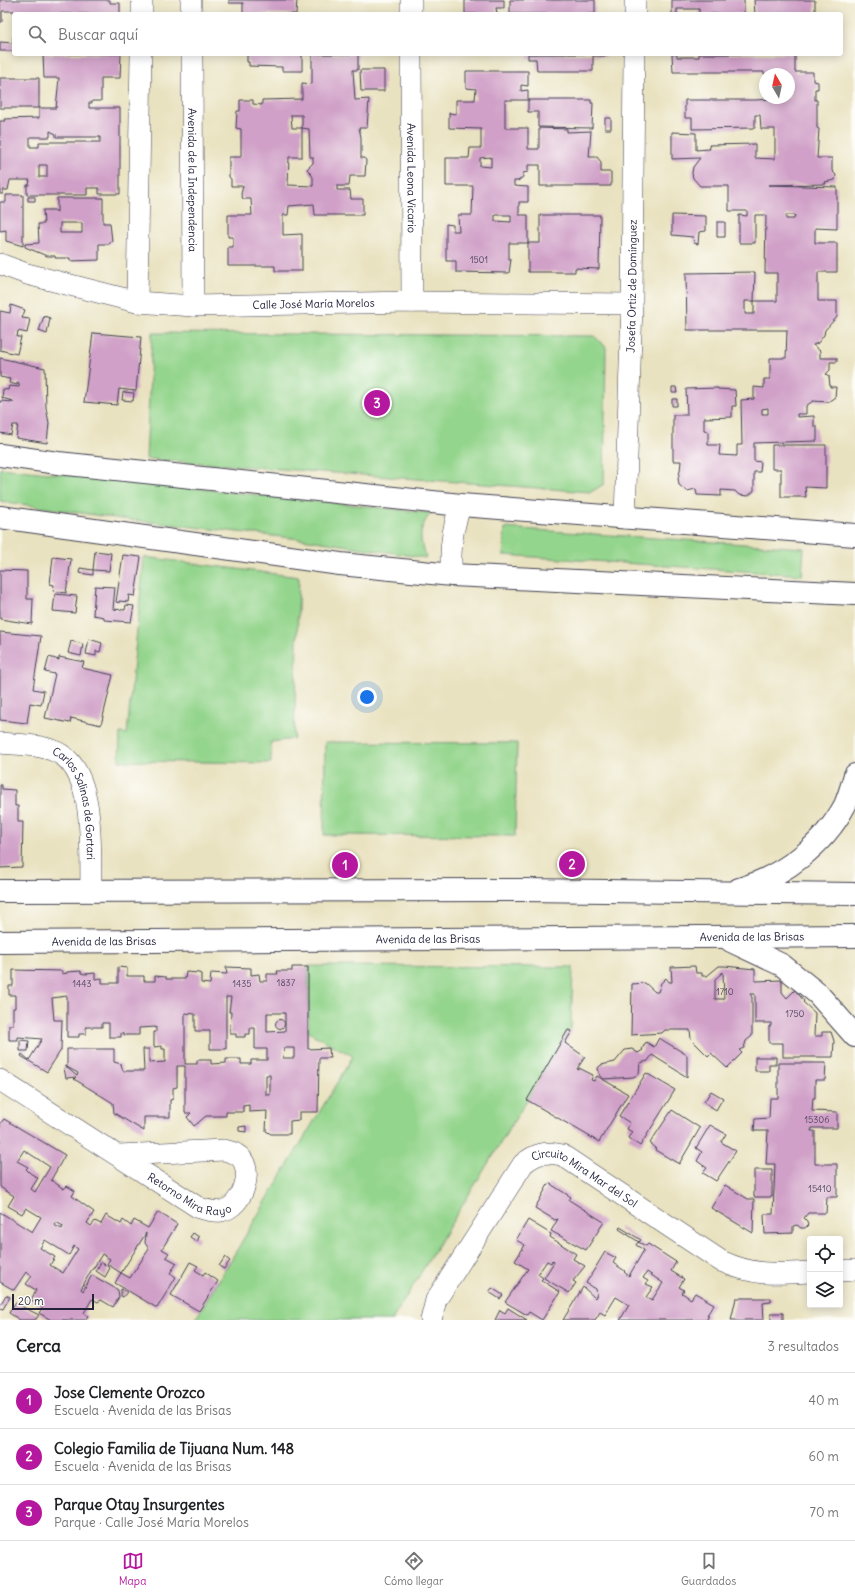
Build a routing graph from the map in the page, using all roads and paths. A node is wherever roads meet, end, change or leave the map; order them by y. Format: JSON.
{"nodes":[{"id":1,"x":142,"y":0,"type":"edge"},
{"id":2,"x":191,"y":0,"type":"edge"},
{"id":3,"x":411,"y":0,"type":"edge"},
{"id":4,"x":635,"y":0,"type":"edge"},
{"id":5,"x":142,"y":12,"type":"edge"},
{"id":6,"x":191,"y":12,"type":"edge"},
{"id":7,"x":411,"y":12,"type":"edge"},
{"id":8,"x":635,"y":12,"type":"edge"},
{"id":9,"x":141,"y":56,"type":"edge"},
{"id":10,"x":192,"y":56,"type":"edge"},
{"id":11,"x":411,"y":56,"type":"edge"},
{"id":12,"x":634,"y":56,"type":"edge"},
{"id":13,"x":0,"y":264,"type":"edge"},
{"id":14,"x":137,"y":302,"type":"junction"},
{"id":15,"x":412,"y":302,"type":"junction"},
{"id":16,"x":632,"y":304,"type":"junction"},
{"id":17,"x":193,"y":306,"type":"junction"},
{"id":18,"x":0,"y":455,"type":"edge"},
{"id":19,"x":460,"y":504,"type":"junction"},
{"id":20,"x":0,"y":517,"type":"edge"},
{"id":21,"x":625,"y":518,"type":"junction"},
{"id":22,"x":855,"y":535,"type":"edge"},
{"id":23,"x":452,"y":575,"type":"junction"},
{"id":24,"x":855,"y":594,"type":"edge"},
{"id":25,"x":0,"y":743,"type":"edge"},
{"id":26,"x":855,"y":775,"type":"edge"},
{"id":27,"x":91,"y":890,"type":"junction"},
{"id":28,"x":0,"y":891,"type":"edge"},
{"id":29,"x":722,"y":894,"type":"junction"},
{"id":30,"x":855,"y":894,"type":"edge"},
{"id":31,"x":855,"y":936,"type":"edge"},
{"id":32,"x":727,"y":938,"type":"junction"},
{"id":33,"x":0,"y":942,"type":"edge"},
{"id":34,"x":855,"y":1036,"type":"edge"},
{"id":35,"x":0,"y":1080,"type":"edge"},
{"id":36,"x":119,"y":1155,"type":"junction"},
{"id":37,"x":855,"y":1270,"type":"edge"},
{"id":38,"x":843,"y":1271,"type":"edge"},
{"id":39,"x":807,"y":1272,"type":"edge"},
{"id":40,"x":431,"y":1320,"type":"edge"}],
"edges":[{"from":1,"to":5,"type":"street"},
{"from":2,"to":6,"type":"street"},
{"from":3,"to":7,"type":"street"},
{"from":4,"to":8,"type":"street"},
{"from":9,"to":14,"type":"street"},
{"from":10,"to":17,"type":"street","name":"Avenida de la Independencia"},
{"from":11,"to":15,"type":"street","name":"Avenida Leona Vicario"},
{"from":12,"to":16,"type":"street","name":"Josefa Ortiz de Domínguez"},
{"from":13,"to":14,"type":"street","name":"Calle José María Morelos"},
{"from":14,"to":17,"type":"street","name":"Calle José María Morelos"},
{"from":15,"to":16,"type":"street","name":"Calle José María Morelos"},
{"from":15,"to":17,"type":"street","name":"Calle José María Morelos"},
{"from":16,"to":21,"type":"street","name":"Josefa Ortiz de Domínguez"},
{"from":18,"to":19,"type":"street"},
{"from":19,"to":21,"type":"street"},
{"from":19,"to":23,"type":"street"},
{"from":20,"to":23,"type":"street"},
{"from":21,"to":22,"type":"street"},
{"from":23,"to":24,"type":"street"},
{"from":25,"to":27,"type":"street","name":"Carlos Salinas de Gortari"},
{"from":26,"to":29,"type":"street"},
{"from":27,"to":28,"type":"street"},
{"from":27,"to":29,"type":"street"},
{"from":29,"to":30,"type":"street"},
{"from":31,"to":32,"type":"street","name":"Avenida de las Brisas"},
{"from":32,"to":33,"type":"street","name":"Avenida de las Brisas"},
{"from":32,"to":34,"type":"street"},
{"from":35,"to":36,"type":"street","name":"Retorno Mira Rayo"},
{"from":36,"to":36,"type":"street","name":"Retorno Mira Rayo"},
{"from":37,"to":38,"type":"street"},
{"from":39,"to":40,"type":"street","name":"Circuito Mira Mar del Sol"}]}
